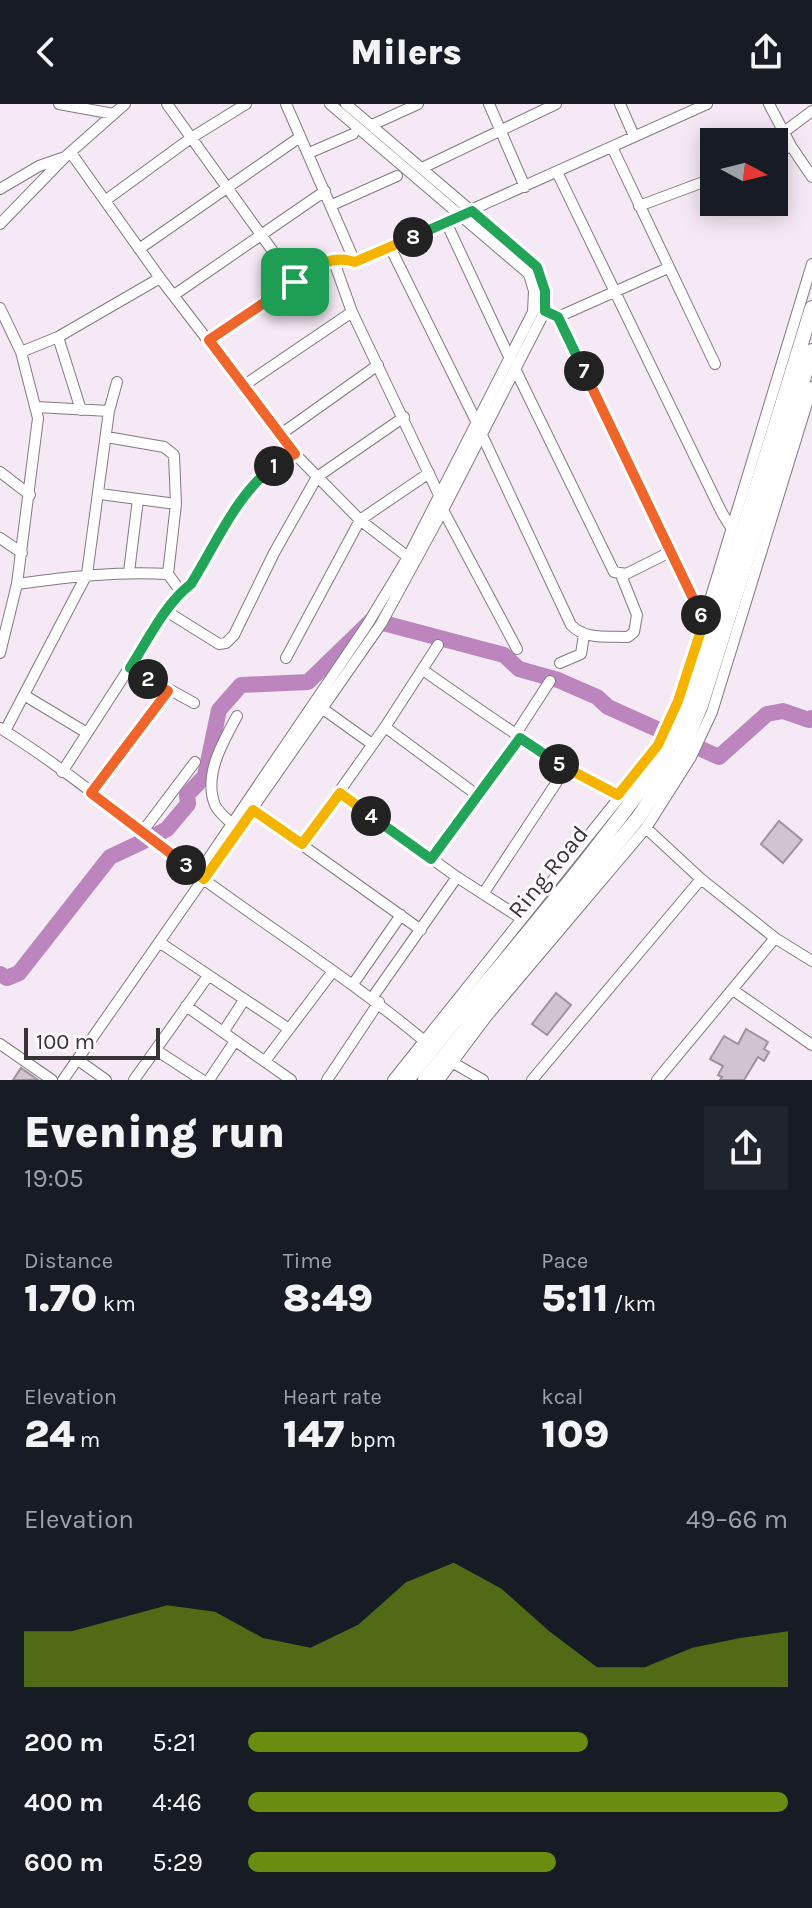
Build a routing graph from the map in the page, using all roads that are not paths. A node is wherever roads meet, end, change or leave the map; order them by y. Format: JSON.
{"nodes":[{"id":1,"x":59,"y":104,"type":"edge"},
{"id":2,"x":125,"y":104,"type":"edge"},
{"id":3,"x":167,"y":104,"type":"edge"},
{"id":4,"x":246,"y":104,"type":"edge"},
{"id":5,"x":286,"y":104,"type":"edge"},
{"id":6,"x":330,"y":104,"type":"edge"},
{"id":7,"x":346,"y":104,"type":"edge"},
{"id":8,"x":418,"y":104,"type":"edge"},
{"id":9,"x":489,"y":104,"type":"edge"},
{"id":10,"x":556,"y":104,"type":"edge"},
{"id":11,"x":620,"y":104,"type":"edge"},
{"id":12,"x":707,"y":104,"type":"edge"},
{"id":13,"x":769,"y":104,"type":"edge"},
{"id":14,"x":812,"y":111,"type":"edge"},
{"id":15,"x":114,"y":114,"type":"junction"},
{"id":16,"x":372,"y":125,"type":"junction"},
{"id":17,"x":782,"y":128,"type":"edge"},
{"id":18,"x":501,"y":129,"type":"junction"},
{"id":19,"x":788,"y":129,"type":"edge"},
{"id":20,"x":353,"y":134,"type":"dead end"},
{"id":21,"x":634,"y":136,"type":"junction"},
{"id":22,"x":300,"y":137,"type":"junction"},
{"id":23,"x":191,"y":138,"type":"junction"},
{"id":24,"x":788,"y":140,"type":"edge"},
{"id":25,"x":791,"y":146,"type":"junction"},
{"id":26,"x":612,"y":147,"type":"junction"},
{"id":27,"x":788,"y":147,"type":"edge"},
{"id":28,"x":309,"y":153,"type":"junction"},
{"id":29,"x":68,"y":155,"type":"junction"},
{"id":30,"x":422,"y":168,"type":"junction"},
{"id":31,"x":557,"y":172,"type":"junction"},
{"id":32,"x":397,"y":176,"type":"dead end"},
{"id":33,"x":812,"y":177,"type":"edge"},
{"id":34,"x":700,"y":183,"type":"edge"},
{"id":35,"x":226,"y":187,"type":"junction"},
{"id":36,"x":525,"y":187,"type":"junction"},
{"id":37,"x":0,"y":189,"type":"edge"},
{"id":38,"x":325,"y":191,"type":"junction"},
{"id":39,"x":106,"y":200,"type":"junction"},
{"id":40,"x":332,"y":205,"type":"junction"},
{"id":41,"x":639,"y":206,"type":"junction"},
{"id":42,"x":467,"y":213,"type":"junction"},
{"id":43,"x":446,"y":222,"type":"junction"},
{"id":44,"x":0,"y":224,"type":"edge"},
{"id":45,"x":261,"y":235,"type":"junction"},
{"id":46,"x":390,"y":247,"type":"junction"},
{"id":47,"x":139,"y":249,"type":"junction"},
{"id":48,"x":333,"y":259,"type":"junction"},
{"id":49,"x":355,"y":262,"type":"junction"},
{"id":50,"x":812,"y":264,"type":"edge"},
{"id":51,"x":668,"y":268,"type":"junction"},
{"id":52,"x":160,"y":278,"type":"junction"},
{"id":53,"x":295,"y":282,"type":"junction"},
{"id":54,"x":614,"y":294,"type":"junction"},
{"id":55,"x":174,"y":295,"type":"junction"},
{"id":56,"x":0,"y":308,"type":"edge"},
{"id":57,"x":812,"y":308,"type":"edge"},
{"id":58,"x":545,"y":311,"type":"junction"},
{"id":59,"x":352,"y":312,"type":"junction"},
{"id":60,"x":558,"y":317,"type":"junction"},
{"id":61,"x":58,"y":337,"type":"junction"},
{"id":62,"x":209,"y":340,"type":"junction"},
{"id":63,"x":812,"y":351,"type":"edge"},
{"id":64,"x":21,"y":352,"type":"junction"},
{"id":65,"x":510,"y":359,"type":"junction"},
{"id":66,"x":715,"y":364,"type":"dead end"},
{"id":67,"x":378,"y":365,"type":"junction"},
{"id":68,"x":516,"y":371,"type":"junction"},
{"id":69,"x":117,"y":382,"type":"dead end"},
{"id":70,"x":243,"y":386,"type":"junction"},
{"id":71,"x":812,"y":387,"type":"edge"},
{"id":72,"x":37,"y":407,"type":"junction"},
{"id":73,"x":81,"y":410,"type":"junction"},
{"id":74,"x":109,"y":411,"type":"junction"},
{"id":75,"x":404,"y":417,"type":"junction"},
{"id":76,"x":476,"y":421,"type":"junction"},
{"id":77,"x":481,"y":433,"type":"junction"},
{"id":78,"x":281,"y":434,"type":"junction"},
{"id":79,"x":107,"y":437,"type":"junction"},
{"id":80,"x":295,"y":454,"type":"junction"},
{"id":81,"x":0,"y":472,"type":"edge"},
{"id":82,"x":429,"y":473,"type":"junction"},
{"id":83,"x":317,"y":477,"type":"junction"},
{"id":84,"x":100,"y":494,"type":"junction"},
{"id":85,"x":30,"y":495,"type":"junction"},
{"id":86,"x":138,"y":499,"type":"junction"},
{"id":87,"x":176,"y":504,"type":"junction"},
{"id":88,"x":439,"y":504,"type":"junction"},
{"id":89,"x":360,"y":520,"type":"junction"},
{"id":90,"x":732,"y":529,"type":"junction"},
{"id":91,"x":0,"y":538,"type":"edge"},
{"id":92,"x":670,"y":552,"type":"junction"},
{"id":93,"x":22,"y":553,"type":"junction"},
{"id":94,"x":408,"y":557,"type":"junction"},
{"id":95,"x":129,"y":572,"type":"junction"},
{"id":96,"x":87,"y":574,"type":"junction"},
{"id":97,"x":168,"y":574,"type":"junction"},
{"id":98,"x":621,"y":575,"type":"junction"},
{"id":99,"x":17,"y":584,"type":"junction"},
{"id":100,"x":181,"y":592,"type":"junction"},
{"id":101,"x":166,"y":611,"type":"junction"},
{"id":102,"x":381,"y":617,"type":"junction"},
{"id":103,"x":704,"y":621,"type":"junction"},
{"id":104,"x":584,"y":635,"type":"junction"},
{"id":105,"x":438,"y":645,"type":"dead end"},
{"id":106,"x":517,"y":649,"type":"dead end"},
{"id":107,"x":0,"y":653,"type":"edge"},
{"id":108,"x":286,"y":658,"type":"dead end"},
{"id":109,"x":560,"y":663,"type":"dead end"},
{"id":110,"x":130,"y":668,"type":"junction"},
{"id":111,"x":423,"y":670,"type":"junction"},
{"id":112,"x":550,"y":681,"type":"dead end"},
{"id":113,"x":168,"y":691,"type":"junction"},
{"id":114,"x":24,"y":695,"type":"junction"},
{"id":115,"x":194,"y":703,"type":"dead end"},
{"id":116,"x":323,"y":709,"type":"junction"},
{"id":117,"x":237,"y":716,"type":"dead end"},
{"id":118,"x":691,"y":717,"type":"junction"},
{"id":119,"x":385,"y":727,"type":"junction"},
{"id":120,"x":2,"y":729,"type":"edge"},
{"id":121,"x":87,"y":733,"type":"junction"},
{"id":122,"x":517,"y":737,"type":"junction"},
{"id":123,"x":372,"y":744,"type":"junction"},
{"id":124,"x":675,"y":751,"type":"junction"},
{"id":125,"x":195,"y":762,"type":"dead end"},
{"id":126,"x":566,"y":768,"type":"junction"},
{"id":127,"x":62,"y":772,"type":"junction"},
{"id":128,"x":91,"y":793,"type":"junction"},
{"id":129,"x":340,"y":793,"type":"junction"},
{"id":130,"x":477,"y":795,"type":"junction"},
{"id":131,"x":618,"y":795,"type":"junction"},
{"id":132,"x":253,"y":810,"type":"junction"},
{"id":133,"x":232,"y":824,"type":"junction"},
{"id":134,"x":646,"y":828,"type":"junction"},
{"id":135,"x":143,"y":831,"type":"junction"},
{"id":136,"x":302,"y":844,"type":"junction"},
{"id":137,"x":431,"y":859,"type":"junction"},
{"id":138,"x":201,"y":877,"type":"junction"},
{"id":139,"x":457,"y":877,"type":"junction"},
{"id":140,"x":701,"y":879,"type":"junction"},
{"id":141,"x":483,"y":894,"type":"junction"},
{"id":142,"x":401,"y":915,"type":"junction"},
{"id":143,"x":522,"y":919,"type":"junction"},
{"id":144,"x":421,"y":930,"type":"junction"},
{"id":145,"x":775,"y":938,"type":"junction"},
{"id":146,"x":159,"y":942,"type":"junction"},
{"id":147,"x":812,"y":961,"type":"edge"},
{"id":148,"x":333,"y":971,"type":"junction"},
{"id":149,"x":208,"y":976,"type":"junction"},
{"id":150,"x":353,"y":984,"type":"junction"},
{"id":151,"x":733,"y":990,"type":"junction"},
{"id":152,"x":244,"y":1000,"type":"junction"},
{"id":153,"x":376,"y":1000,"type":"junction"},
{"id":154,"x":186,"y":1006,"type":"junction"},
{"id":155,"x":289,"y":1029,"type":"junction"},
{"id":156,"x":224,"y":1031,"type":"junction"},
{"id":157,"x":235,"y":1041,"type":"junction"},
{"id":158,"x":0,"y":1044,"type":"edge"},
{"id":159,"x":812,"y":1045,"type":"edge"},
{"id":160,"x":156,"y":1050,"type":"junction"},
{"id":161,"x":439,"y":1052,"type":"junction"},
{"id":162,"x":78,"y":1060,"type":"junction"},
{"id":163,"x":265,"y":1061,"type":"junction"},
{"id":164,"x":52,"y":1080,"type":"edge"},
{"id":165,"x":63,"y":1080,"type":"edge"},
{"id":166,"x":106,"y":1080,"type":"edge"},
{"id":167,"x":134,"y":1080,"type":"edge"},
{"id":168,"x":202,"y":1080,"type":"edge"},
{"id":169,"x":209,"y":1080,"type":"edge"},
{"id":170,"x":291,"y":1080,"type":"edge"},
{"id":171,"x":327,"y":1080,"type":"edge"},
{"id":172,"x":393,"y":1080,"type":"edge"},
{"id":173,"x":407,"y":1080,"type":"edge"},
{"id":174,"x":425,"y":1080,"type":"edge"},
{"id":175,"x":439,"y":1080,"type":"edge"},
{"id":176,"x":483,"y":1080,"type":"edge"},
{"id":177,"x":532,"y":1080,"type":"edge"},
{"id":178,"x":657,"y":1080,"type":"edge"}],
"edges":[{"from":1,"to":15,"type":"street"},
{"from":2,"to":15,"type":"street"},
{"from":3,"to":23,"type":"street"},
{"from":4,"to":23,"type":"street"},
{"from":5,"to":22,"type":"street"},
{"from":6,"to":42,"type":"street"},
{"from":7,"to":16,"type":"street"},
{"from":8,"to":16,"type":"street"},
{"from":9,"to":18,"type":"street"},
{"from":10,"to":18,"type":"street"},
{"from":11,"to":21,"type":"street"},
{"from":12,"to":21,"type":"street"},
{"from":13,"to":17,"type":"street"},
{"from":14,"to":19,"type":"street"},
{"from":15,"to":29,"type":"street"},
{"from":16,"to":30,"type":"street"},
{"from":18,"to":30,"type":"street"},
{"from":18,"to":36,"type":"street"},
{"from":20,"to":28,"type":"street"},
{"from":21,"to":26,"type":"street"},
{"from":22,"to":28,"type":"street"},
{"from":22,"to":35,"type":"street"},
{"from":23,"to":35,"type":"street"},
{"from":23,"to":39,"type":"street"},
{"from":24,"to":25,"type":"street"},
{"from":25,"to":27,"type":"street"},
{"from":25,"to":33,"type":"street"},
{"from":26,"to":31,"type":"street"},
{"from":26,"to":41,"type":"street"},
{"from":28,"to":38,"type":"street"},
{"from":29,"to":37,"type":"street"},
{"from":29,"to":39,"type":"street"},
{"from":29,"to":44,"type":"street"},
{"from":30,"to":42,"type":"street"},
{"from":31,"to":36,"type":"street"},
{"from":31,"to":54,"type":"street"},
{"from":32,"to":40,"type":"street"},
{"from":34,"to":41,"type":"street"},
{"from":35,"to":45,"type":"street"},
{"from":35,"to":47,"type":"street"},
{"from":36,"to":42,"type":"street"},
{"from":38,"to":40,"type":"street"},
{"from":38,"to":45,"type":"street"},
{"from":39,"to":47,"type":"street"},
{"from":40,"to":49,"type":"street"},
{"from":41,"to":51,"type":"street"},
{"from":42,"to":43,"type":"street"},
{"from":42,"to":58,"type":"street"},
{"from":42,"to":65,"type":"street"},
{"from":43,"to":46,"type":"street"},
{"from":43,"to":65,"type":"street"},
{"from":45,"to":53,"type":"street"},
{"from":45,"to":55,"type":"street"},
{"from":46,"to":49,"type":"street"},
{"from":46,"to":76,"type":"street"},
{"from":47,"to":52,"type":"street"},
{"from":48,"to":49,"type":"street"},
{"from":48,"to":53,"type":"street"},
{"from":48,"to":59,"type":"street"},
{"from":50,"to":90,"type":"street"},
{"from":51,"to":54,"type":"street"},
{"from":51,"to":66,"type":"street"},
{"from":52,"to":55,"type":"street"},
{"from":52,"to":61,"type":"street"},
{"from":53,"to":62,"type":"street"},
{"from":54,"to":60,"type":"street"},
{"from":54,"to":90,"type":"street"},
{"from":55,"to":62,"type":"street"},
{"from":56,"to":64,"type":"street"},
{"from":57,"to":118,"type":"highway","name":"Ring Road"},
{"from":58,"to":60,"type":"street"},
{"from":58,"to":68,"type":"street"},
{"from":59,"to":67,"type":"street"},
{"from":59,"to":70,"type":"street"},
{"from":60,"to":92,"type":"street"},
{"from":61,"to":64,"type":"street"},
{"from":61,"to":73,"type":"street"},
{"from":62,"to":70,"type":"street"},
{"from":63,"to":118,"type":"highway","name":"Ring Road"},
{"from":64,"to":72,"type":"street"},
{"from":65,"to":76,"type":"street"},
{"from":67,"to":75,"type":"street"},
{"from":67,"to":78,"type":"street"},
{"from":68,"to":77,"type":"street"},
{"from":68,"to":98,"type":"street"},
{"from":69,"to":74,"type":"street"},
{"from":70,"to":78,"type":"street"},
{"from":71,"to":118,"type":"street"},
{"from":72,"to":73,"type":"street"},
{"from":72,"to":85,"type":"street"},
{"from":73,"to":74,"type":"street"},
{"from":74,"to":79,"type":"street"},
{"from":75,"to":82,"type":"street"},
{"from":75,"to":83,"type":"street"},
{"from":76,"to":88,"type":"street"},
{"from":77,"to":88,"type":"street"},
{"from":77,"to":104,"type":"street"},
{"from":78,"to":80,"type":"street"},
{"from":79,"to":84,"type":"street"},
{"from":79,"to":87,"type":"street"},
{"from":80,"to":83,"type":"street"},
{"from":80,"to":100,"type":"street"},
{"from":81,"to":85,"type":"street"},
{"from":82,"to":88,"type":"street"},
{"from":82,"to":89,"type":"street"},
{"from":83,"to":89,"type":"street"},
{"from":83,"to":101,"type":"street"},
{"from":84,"to":86,"type":"street"},
{"from":84,"to":96,"type":"street"},
{"from":85,"to":93,"type":"street"},
{"from":86,"to":87,"type":"street"},
{"from":86,"to":95,"type":"street"},
{"from":87,"to":97,"type":"street"},
{"from":88,"to":94,"type":"street"},
{"from":88,"to":102,"type":"street"},
{"from":88,"to":106,"type":"street"},
{"from":89,"to":94,"type":"street"},
{"from":89,"to":108,"type":"street"},
{"from":90,"to":103,"type":"street"},
{"from":91,"to":93,"type":"street"},
{"from":92,"to":98,"type":"street"},
{"from":92,"to":103,"type":"street"},
{"from":93,"to":99,"type":"street"},
{"from":94,"to":102,"type":"street"},
{"from":95,"to":96,"type":"street"},
{"from":95,"to":97,"type":"street"},
{"from":96,"to":99,"type":"street"},
{"from":96,"to":114,"type":"street"},
{"from":97,"to":100,"type":"street"},
{"from":98,"to":104,"type":"street"},
{"from":99,"to":107,"type":"street"},
{"from":100,"to":101,"type":"street"},
{"from":101,"to":110,"type":"street"},
{"from":102,"to":116,"type":"street"},
{"from":102,"to":133,"type":"street"},
{"from":103,"to":118,"type":"street"},
{"from":104,"to":109,"type":"street"},
{"from":105,"to":111,"type":"street"},
{"from":110,"to":113,"type":"street"},
{"from":110,"to":121,"type":"street"},
{"from":111,"to":119,"type":"street"},
{"from":111,"to":122,"type":"street"},
{"from":112,"to":122,"type":"street"},
{"from":113,"to":115,"type":"street"},
{"from":113,"to":128,"type":"street"},
{"from":114,"to":120,"type":"street"},
{"from":114,"to":121,"type":"street"},
{"from":116,"to":123,"type":"street"},
{"from":116,"to":132,"type":"street"},
{"from":117,"to":133,"type":"street"},
{"from":118,"to":124,"type":"highway","name":"Ring Road"},
{"from":118,"to":124,"type":"street"},
{"from":119,"to":123,"type":"street"},
{"from":119,"to":130,"type":"street"},
{"from":120,"to":127,"type":"street"},
{"from":121,"to":127,"type":"street"},
{"from":122,"to":126,"type":"street"},
{"from":122,"to":130,"type":"street"},
{"from":123,"to":129,"type":"street"},
{"from":124,"to":131,"type":"street"},
{"from":124,"to":134,"type":"street"},
{"from":124,"to":161,"type":"highway","name":"Ring Road"},
{"from":125,"to":135,"type":"street"},
{"from":126,"to":131,"type":"street"},
{"from":126,"to":141,"type":"street"},
{"from":127,"to":128,"type":"street"},
{"from":128,"to":135,"type":"street"},
{"from":129,"to":136,"type":"street"},
{"from":129,"to":137,"type":"street"},
{"from":130,"to":137,"type":"street"},
{"from":131,"to":143,"type":"street"},
{"from":132,"to":136,"type":"street"},
{"from":132,"to":138,"type":"street"},
{"from":133,"to":138,"type":"street"},
{"from":134,"to":140,"type":"street"},
{"from":134,"to":161,"type":"street"},
{"from":135,"to":138,"type":"street"},
{"from":136,"to":142,"type":"street"},
{"from":137,"to":139,"type":"street"},
{"from":138,"to":146,"type":"street"},
{"from":138,"to":148,"type":"street"},
{"from":139,"to":141,"type":"street"},
{"from":139,"to":144,"type":"street"},
{"from":140,"to":145,"type":"street"},
{"from":140,"to":177,"type":"street"},
{"from":141,"to":143,"type":"street"},
{"from":142,"to":144,"type":"street"},
{"from":142,"to":150,"type":"street"},
{"from":143,"to":161,"type":"street"},
{"from":144,"to":153,"type":"street"},
{"from":145,"to":147,"type":"street"},
{"from":145,"to":151,"type":"street"},
{"from":146,"to":149,"type":"street"},
{"from":146,"to":162,"type":"street"},
{"from":148,"to":150,"type":"street"},
{"from":148,"to":155,"type":"street"},
{"from":149,"to":152,"type":"street"},
{"from":149,"to":154,"type":"street"},
{"from":150,"to":153,"type":"street"},
{"from":151,"to":159,"type":"street"},
{"from":151,"to":178,"type":"street"},
{"from":152,"to":155,"type":"street"},
{"from":152,"to":156,"type":"street"},
{"from":153,"to":161,"type":"street"},
{"from":153,"to":171,"type":"street"},
{"from":154,"to":156,"type":"street"},
{"from":154,"to":160,"type":"street"},
{"from":155,"to":163,"type":"street"},
{"from":156,"to":157,"type":"street"},
{"from":157,"to":163,"type":"street"},
{"from":157,"to":169,"type":"street"},
{"from":158,"to":164,"type":"street"},
{"from":160,"to":167,"type":"street"},
{"from":160,"to":168,"type":"street"},
{"from":161,"to":172,"type":"street"},
{"from":161,"to":173,"type":"highway","name":"Ring Road"},
{"from":161,"to":174,"type":"highway","name":"Ring Road"},
{"from":161,"to":175,"type":"street"},
{"from":161,"to":176,"type":"street"},
{"from":162,"to":165,"type":"street"},
{"from":162,"to":166,"type":"street"},
{"from":163,"to":170,"type":"street"}]}
